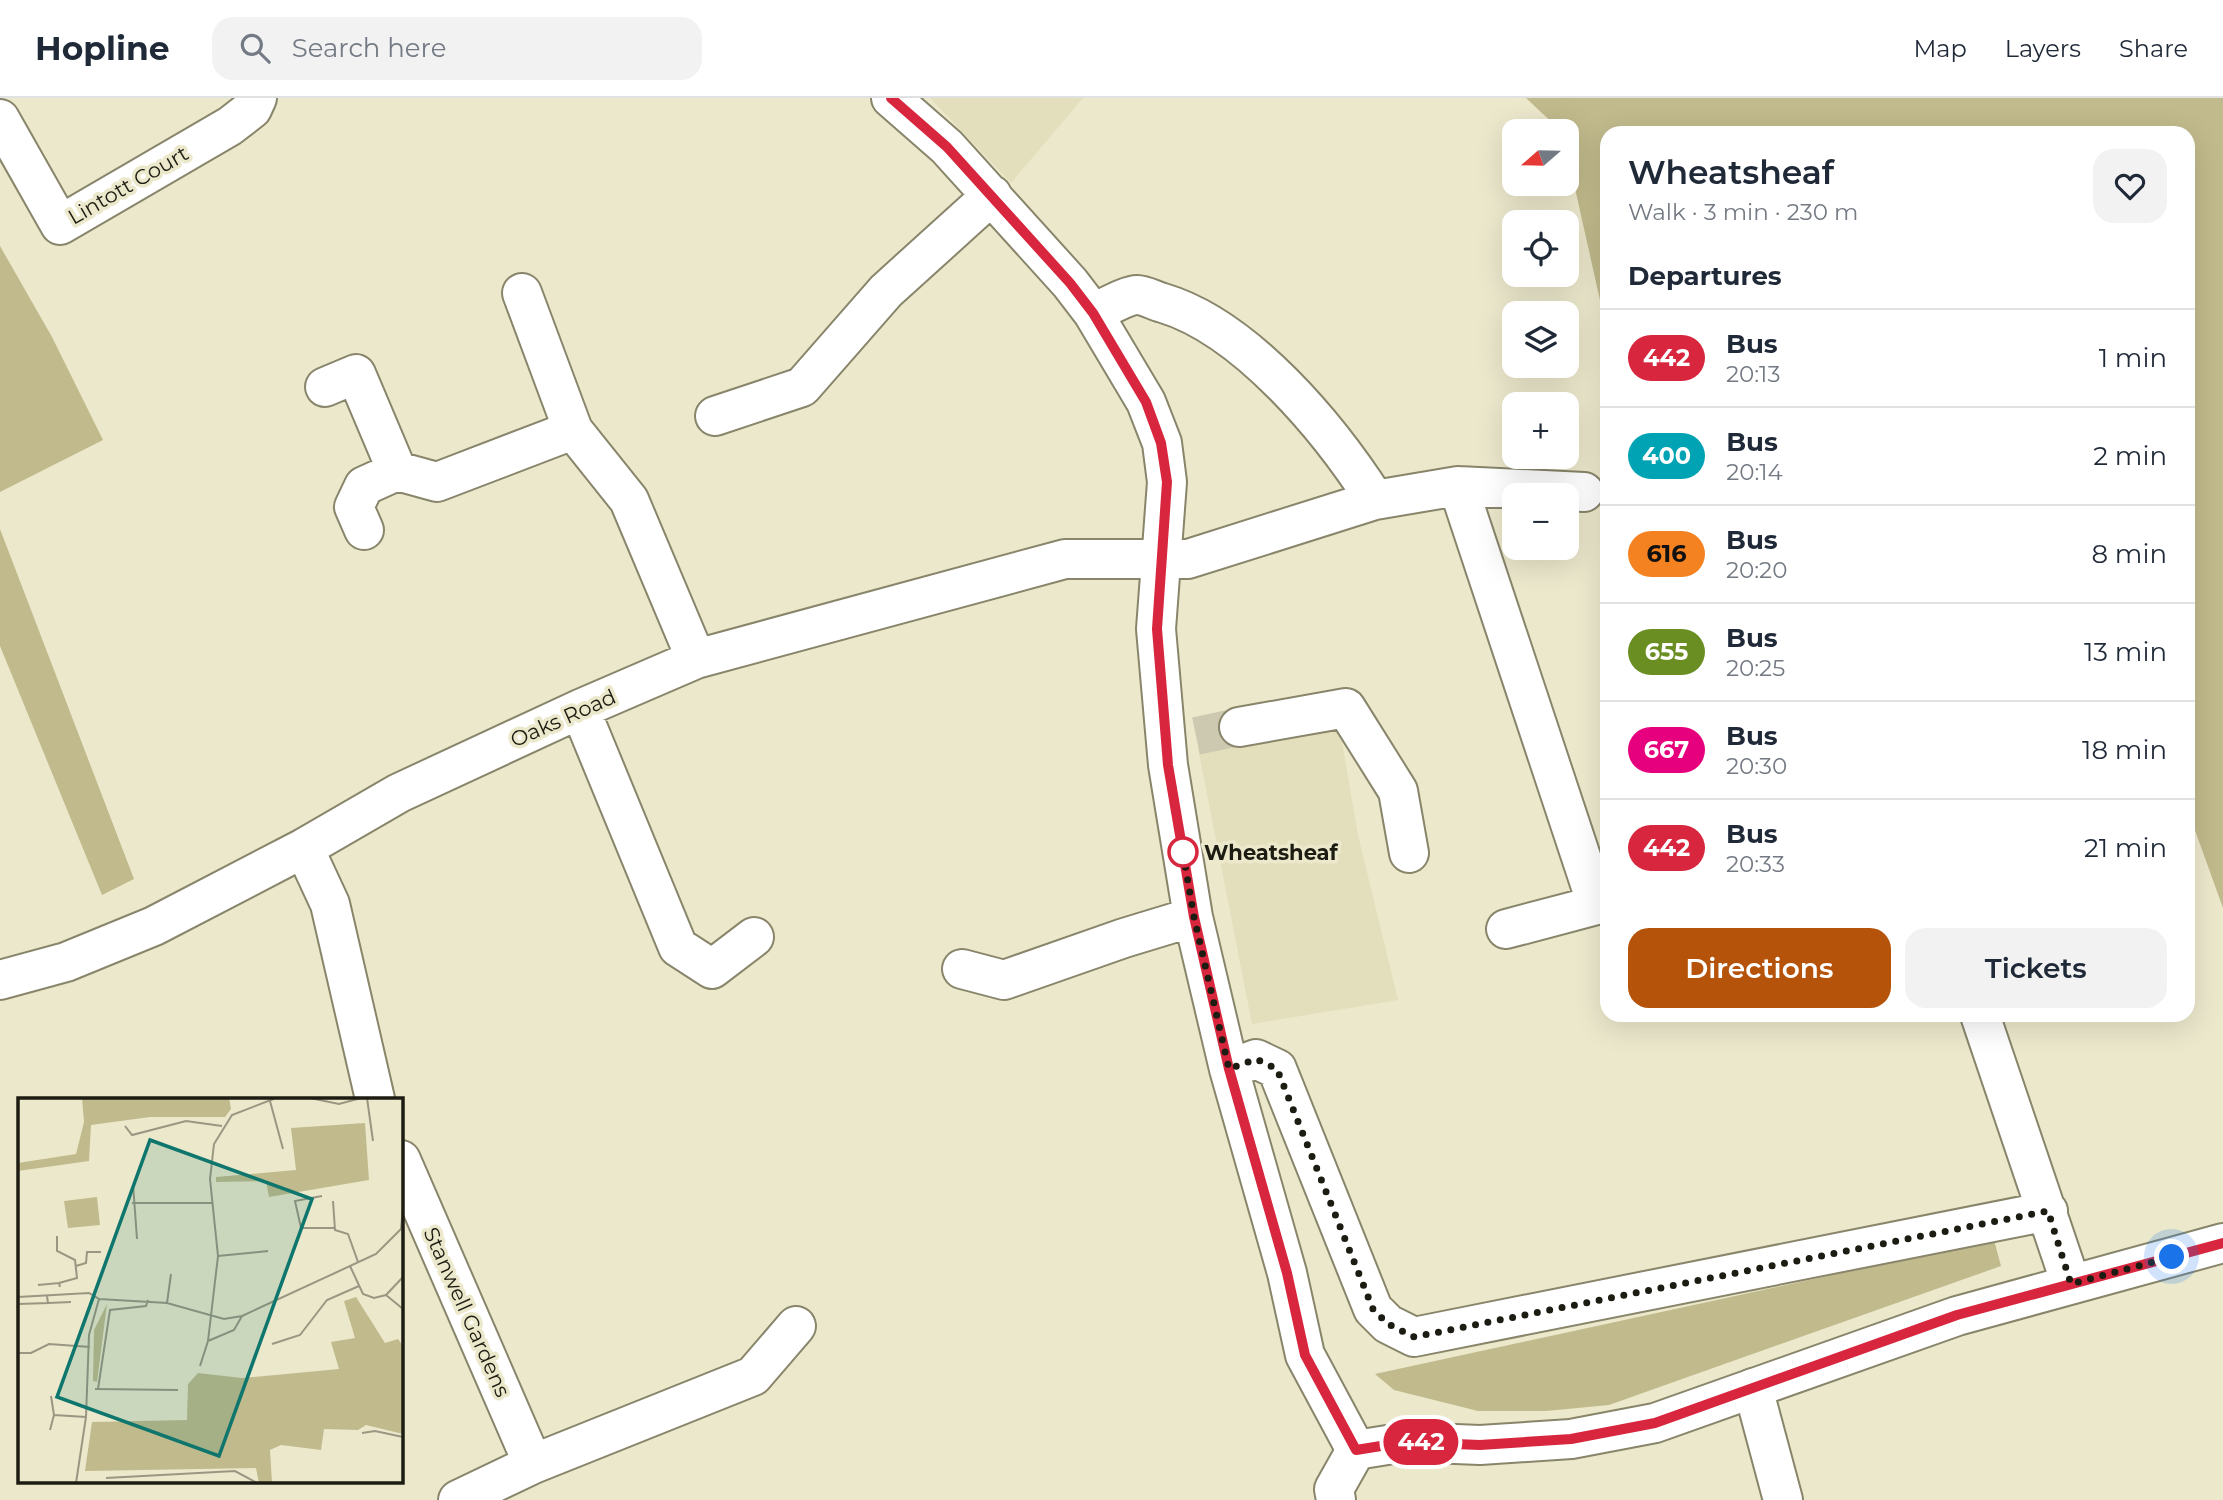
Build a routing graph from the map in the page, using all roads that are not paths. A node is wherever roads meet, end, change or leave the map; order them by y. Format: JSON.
{"nodes":[{"id":1,"x":257,"y":98,"type":"edge"},
{"id":2,"x":891,"y":98,"type":"edge"},
{"id":3,"x":0,"y":119,"type":"edge"},
{"id":4,"x":992,"y":195,"type":"junction"},
{"id":5,"x":523,"y":293,"type":"dead end"},
{"id":6,"x":1093,"y":313,"type":"junction"},
{"id":7,"x":325,"y":387,"type":"dead end"},
{"id":8,"x":715,"y":416,"type":"dead end"},
{"id":9,"x":573,"y":430,"type":"junction"},
{"id":10,"x":397,"y":471,"type":"junction"},
{"id":11,"x":1458,"y":486,"type":"junction"},
{"id":12,"x":1584,"y":492,"type":"dead end"},
{"id":13,"x":1375,"y":500,"type":"junction"},
{"id":14,"x":364,"y":530,"type":"dead end"},
{"id":15,"x":1160,"y":559,"type":"junction"},
{"id":16,"x":696,"y":659,"type":"junction"},
{"id":17,"x":580,"y":709,"type":"junction"},
{"id":18,"x":1239,"y":727,"type":"tunnel mouth"},
{"id":19,"x":304,"y":848,"type":"junction"},
{"id":20,"x":1409,"y":853,"type":"dead end"},
{"id":21,"x":1194,"y":917,"type":"junction"},
{"id":22,"x":1506,"y":929,"type":"dead end"},
{"id":23,"x":754,"y":937,"type":"dead end"},
{"id":24,"x":962,"y":969,"type":"dead end"},
{"id":25,"x":0,"y":980,"type":"edge"},
{"id":26,"x":1982,"y":1022,"type":"edge"},
{"id":27,"x":1229,"y":1069,"type":"junction"},
{"id":28,"x":375,"y":1098,"type":"edge"},
{"id":29,"x":402,"y":1162,"type":"edge"},
{"id":30,"x":2048,"y":1211,"type":"junction"},
{"id":31,"x":2223,"y":1243,"type":"edge"},
{"id":32,"x":2071,"y":1284,"type":"junction"},
{"id":33,"x":796,"y":1326,"type":"dead end"},
{"id":34,"x":1753,"y":1388,"type":"junction"},
{"id":35,"x":1356,"y":1450,"type":"junction"},
{"id":36,"x":533,"y":1464,"type":"junction"},
{"id":37,"x":458,"y":1500,"type":"edge"},
{"id":38,"x":1336,"y":1500,"type":"edge"},
{"id":39,"x":1783,"y":1500,"type":"edge"}],
"edges":[{"from":1,"to":3,"type":"street","name":"Lintott Court"},
{"from":2,"to":4,"type":"street"},
{"from":4,"to":6,"type":"street"},
{"from":4,"to":8,"type":"street"},
{"from":5,"to":9,"type":"street"},
{"from":6,"to":13,"type":"street"},
{"from":6,"to":15,"type":"street"},
{"from":7,"to":10,"type":"street"},
{"from":9,"to":10,"type":"street"},
{"from":9,"to":16,"type":"street"},
{"from":10,"to":14,"type":"street"},
{"from":11,"to":12,"type":"street","name":"Oaks Road"},
{"from":11,"to":13,"type":"street","name":"Oaks Road"},
{"from":11,"to":22,"type":"street"},
{"from":13,"to":15,"type":"street","name":"Oaks Road"},
{"from":15,"to":16,"type":"street","name":"Oaks Road"},
{"from":15,"to":21,"type":"street"},
{"from":16,"to":17,"type":"street","name":"Oaks Road"},
{"from":17,"to":19,"type":"street","name":"Oaks Road"},
{"from":17,"to":23,"type":"street"},
{"from":18,"to":20,"type":"street"},
{"from":19,"to":25,"type":"street","name":"Oaks Road"},
{"from":19,"to":28,"type":"street"},
{"from":21,"to":24,"type":"street"},
{"from":21,"to":27,"type":"street"},
{"from":26,"to":30,"type":"street"},
{"from":27,"to":30,"type":"street"},
{"from":27,"to":35,"type":"street"},
{"from":29,"to":36,"type":"street","name":"Stanwell Gardens"},
{"from":30,"to":32,"type":"street"},
{"from":31,"to":32,"type":"street"},
{"from":32,"to":34,"type":"street"},
{"from":33,"to":36,"type":"street"},
{"from":34,"to":35,"type":"street"},
{"from":34,"to":39,"type":"street"},
{"from":35,"to":38,"type":"street"},
{"from":36,"to":37,"type":"street"}]}
